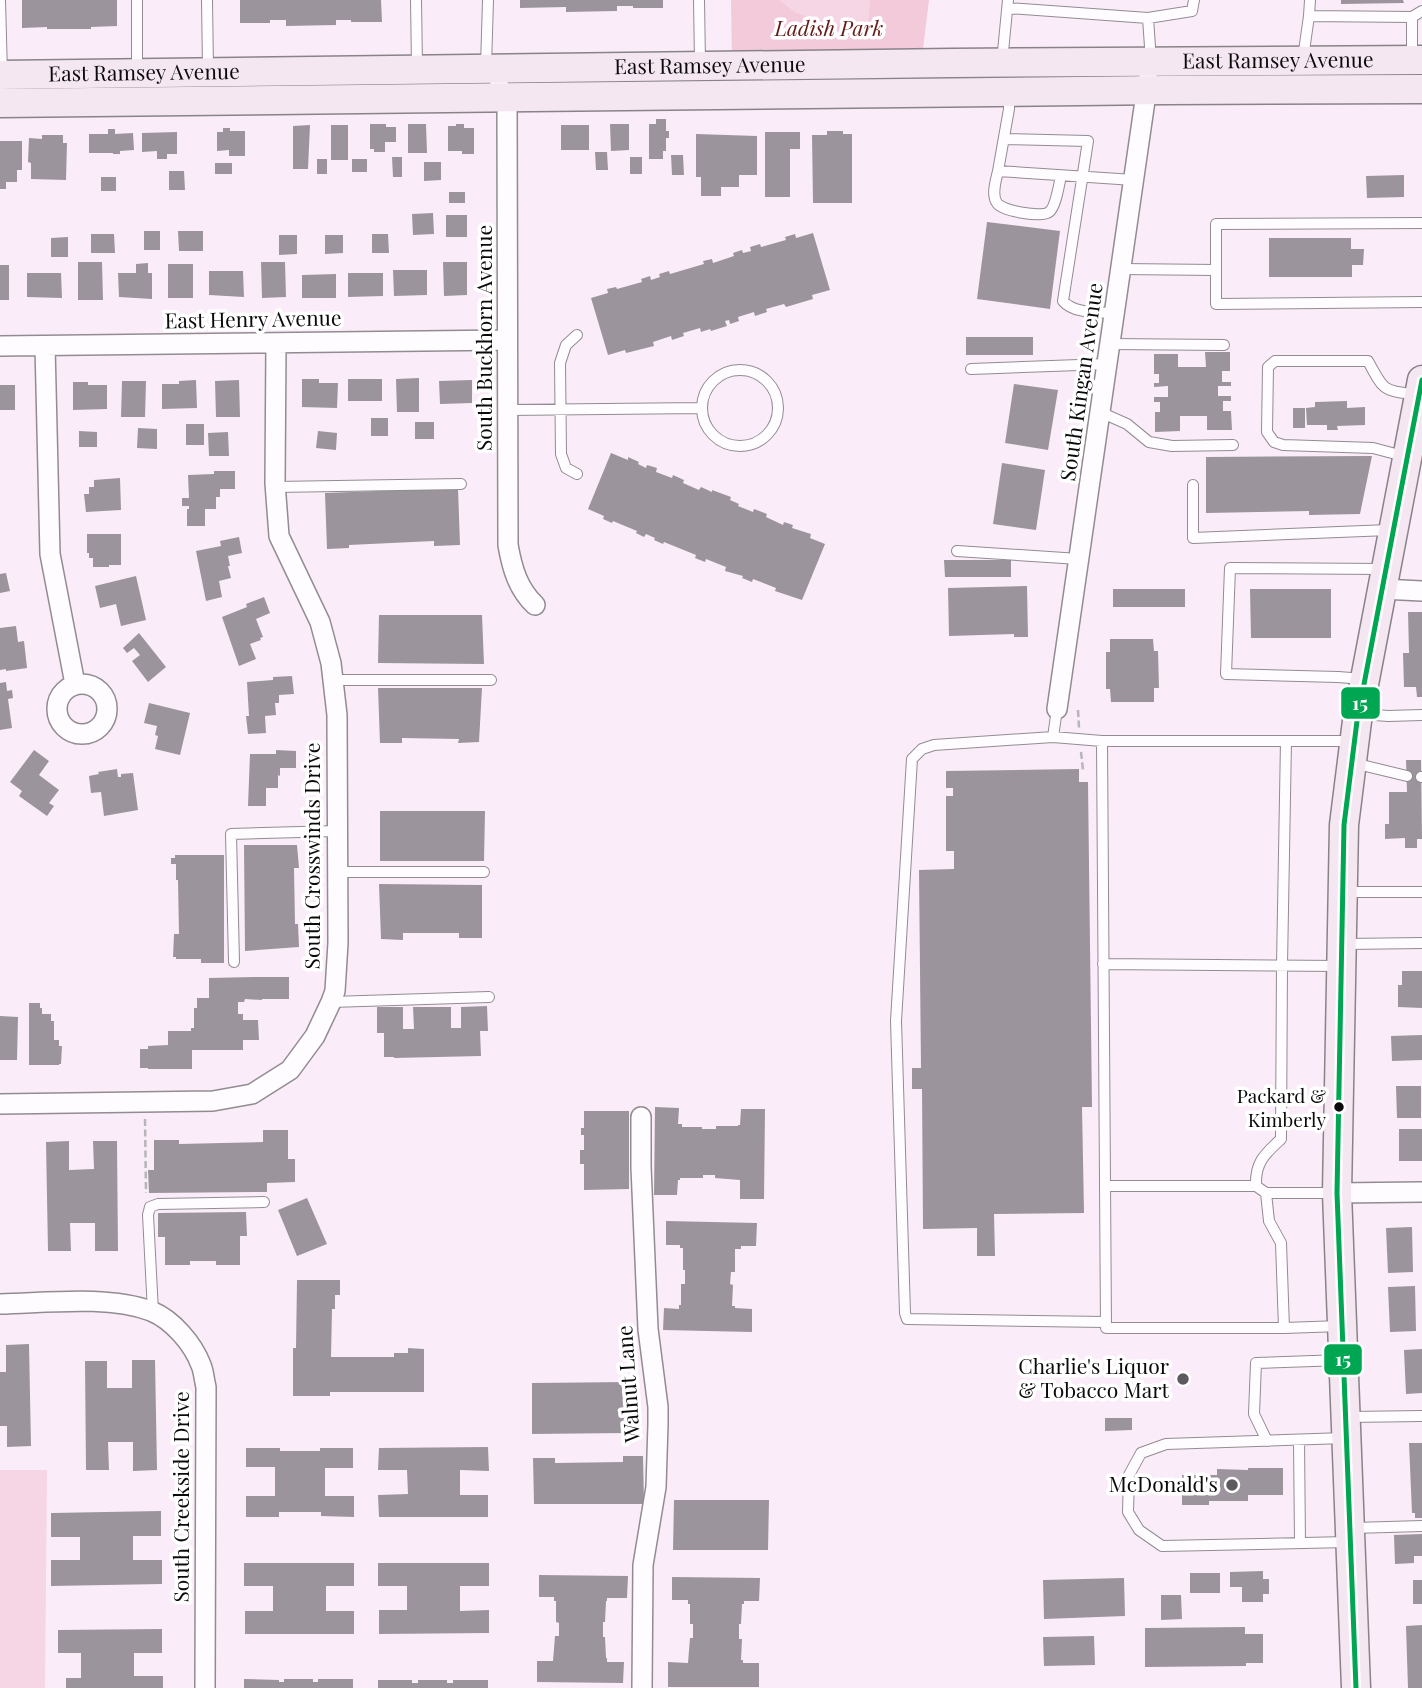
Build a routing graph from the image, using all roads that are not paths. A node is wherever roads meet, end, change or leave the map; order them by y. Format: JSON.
{"nodes":[{"id":1,"x":0,"y":0,"type":"edge"},
{"id":2,"x":137,"y":0,"type":"edge"},
{"id":3,"x":207,"y":0,"type":"edge"},
{"id":4,"x":416,"y":0,"type":"edge"},
{"id":5,"x":488,"y":0,"type":"edge"},
{"id":6,"x":699,"y":0,"type":"edge"},
{"id":7,"x":1194,"y":0,"type":"edge"},
{"id":8,"x":1310,"y":0,"type":"edge"},
{"id":9,"x":1008,"y":4,"type":"edge"},
{"id":10,"x":1422,"y":11,"type":"edge"},
{"id":11,"x":1309,"y":16,"type":"junction"},
{"id":12,"x":1412,"y":17,"type":"junction"},
{"id":13,"x":1148,"y":18,"type":"junction"},
{"id":14,"x":1417,"y":60,"type":"edge"},
{"id":15,"x":1151,"y":61,"type":"junction"},
{"id":16,"x":1002,"y":62,"type":"junction"},
{"id":17,"x":700,"y":66,"type":"junction"},
{"id":18,"x":486,"y":69,"type":"junction"},
{"id":19,"x":417,"y":70,"type":"junction"},
{"id":20,"x":208,"y":73,"type":"junction"},
{"id":21,"x":137,"y":74,"type":"junction"},
{"id":22,"x":1303,"y":75,"type":"junction"},
{"id":23,"x":2,"y":89,"type":"edge"},
{"id":24,"x":1422,"y":89,"type":"edge"},
{"id":25,"x":1147,"y":90,"type":"junction"},
{"id":26,"x":1009,"y":92,"type":"junction"},
{"id":27,"x":507,"y":98,"type":"junction"},
{"id":28,"x":1004,"y":139,"type":"junction"},
{"id":29,"x":998,"y":171,"type":"junction"},
{"id":30,"x":1061,"y":176,"type":"junction"},
{"id":31,"x":1082,"y":176,"type":"junction"},
{"id":32,"x":1134,"y":180,"type":"junction"},
{"id":33,"x":1422,"y":223,"type":"edge"},
{"id":34,"x":1121,"y":269,"type":"junction"},
{"id":35,"x":1216,"y":270,"type":"junction"},
{"id":36,"x":1422,"y":302,"type":"edge"},
{"id":37,"x":1115,"y":313,"type":"junction"},
{"id":38,"x":578,"y":335,"type":"dead end"},
{"id":39,"x":507,"y":340,"type":"junction"},
{"id":40,"x":276,"y":343,"type":"junction"},
{"id":41,"x":1110,"y":344,"type":"junction"},
{"id":42,"x":1224,"y":345,"type":"dead end"},
{"id":43,"x":0,"y":346,"type":"edge"},
{"id":44,"x":45,"y":346,"type":"junction"},
{"id":45,"x":1107,"y":364,"type":"junction"},
{"id":46,"x":971,"y":369,"type":"dead end"},
{"id":47,"x":1421,"y":388,"type":"edge"},
{"id":48,"x":702,"y":408,"type":"junction"},
{"id":49,"x":508,"y":410,"type":"junction"},
{"id":50,"x":561,"y":410,"type":"junction"},
{"id":51,"x":1100,"y":412,"type":"junction"},
{"id":52,"x":1233,"y":445,"type":"dead end"},
{"id":53,"x":1407,"y":457,"type":"junction"},
{"id":54,"x":577,"y":474,"type":"dead end"},
{"id":55,"x":461,"y":484,"type":"dead end"},
{"id":56,"x":1193,"y":485,"type":"dead end"},
{"id":57,"x":275,"y":487,"type":"junction"},
{"id":58,"x":1393,"y":530,"type":"junction"},
{"id":59,"x":957,"y":551,"type":"dead end"},
{"id":60,"x":1079,"y":559,"type":"junction"},
{"id":61,"x":1384,"y":579,"type":"junction"},
{"id":62,"x":1422,"y":591,"type":"edge"},
{"id":63,"x":535,"y":605,"type":"dead end"},
{"id":64,"x":1365,"y":679,"type":"junction"},
{"id":65,"x":333,"y":680,"type":"junction"},
{"id":66,"x":491,"y":680,"type":"dead end"},
{"id":67,"x":75,"y":684,"type":"dead end"},
{"id":68,"x":1057,"y":709,"type":"joint"},
{"id":69,"x":1358,"y":713,"type":"junction"},
{"id":70,"x":1422,"y":715,"type":"edge"},
{"id":71,"x":1053,"y":737,"type":"junction"},
{"id":72,"x":1102,"y":741,"type":"junction"},
{"id":73,"x":1286,"y":741,"type":"junction"},
{"id":74,"x":1353,"y":752,"type":"junction"},
{"id":75,"x":1407,"y":776,"type":"dead end"},
{"id":76,"x":337,"y":831,"type":"junction"},
{"id":77,"x":337,"y":872,"type":"junction"},
{"id":78,"x":484,"y":872,"type":"dead end"},
{"id":79,"x":1343,"y":892,"type":"junction"},
{"id":80,"x":1422,"y":892,"type":"edge"},
{"id":81,"x":1422,"y":943,"type":"edge"},
{"id":82,"x":1341,"y":955,"type":"junction"},
{"id":83,"x":234,"y":962,"type":"dead end"},
{"id":84,"x":1103,"y":964,"type":"junction"},
{"id":85,"x":1282,"y":965,"type":"junction"},
{"id":86,"x":489,"y":997,"type":"dead end"},
{"id":87,"x":331,"y":1002,"type":"junction"},
{"id":88,"x":0,"y":1104,"type":"edge"},
{"id":89,"x":641,"y":1117,"type":"dead end"},
{"id":90,"x":1105,"y":1186,"type":"junction"},
{"id":91,"x":1255,"y":1186,"type":"junction"},
{"id":92,"x":1422,"y":1192,"type":"edge"},
{"id":93,"x":1266,"y":1193,"type":"junction"},
{"id":94,"x":1337,"y":1193,"type":"junction"},
{"id":95,"x":264,"y":1202,"type":"dead end"},
{"id":96,"x":0,"y":1304,"type":"edge"},
{"id":97,"x":153,"y":1312,"type":"junction"},
{"id":98,"x":1106,"y":1322,"type":"junction"},
{"id":99,"x":1342,"y":1326,"type":"junction"},
{"id":100,"x":1284,"y":1328,"type":"junction"},
{"id":101,"x":1343,"y":1360,"type":"junction"},
{"id":102,"x":1422,"y":1416,"type":"edge"},
{"id":103,"x":1345,"y":1427,"type":"junction"},
{"id":104,"x":1299,"y":1440,"type":"junction"},
{"id":105,"x":1267,"y":1441,"type":"junction"},
{"id":106,"x":1422,"y":1526,"type":"edge"},
{"id":107,"x":1349,"y":1535,"type":"junction"},
{"id":108,"x":1300,"y":1543,"type":"junction"},
{"id":109,"x":205,"y":1688,"type":"edge"},
{"id":110,"x":642,"y":1688,"type":"edge"},
{"id":111,"x":1356,"y":1688,"type":"edge"}],
"edges":[{"from":1,"to":23,"type":"lane"},
{"from":2,"to":21,"type":"lane"},
{"from":3,"to":20,"type":"lane"},
{"from":4,"to":19,"type":"lane"},
{"from":5,"to":18,"type":"lane"},
{"from":6,"to":17,"type":"lane"},
{"from":7,"to":13,"type":"lane"},
{"from":8,"to":11,"type":"lane"},
{"from":9,"to":13,"type":"lane"},
{"from":9,"to":16,"type":"lane"},
{"from":10,"to":12,"type":"lane"},
{"from":11,"to":12,"type":"lane"},
{"from":11,"to":22,"type":"lane"},
{"from":12,"to":14,"type":"lane"},
{"from":13,"to":15,"type":"lane"},
{"from":14,"to":22,"type":"street","name":"East Ramsey Avenue"},
{"from":15,"to":16,"type":"street","name":"East Ramsey Avenue"},
{"from":15,"to":22,"type":"street","name":"East Ramsey Avenue"},
{"from":15,"to":25,"type":"street","name":"South Kingan Avenue"},
{"from":16,"to":17,"type":"street","name":"East Ramsey Avenue"},
{"from":17,"to":18,"type":"street","name":"East Ramsey Avenue"},
{"from":18,"to":19,"type":"street","name":"East Ramsey Avenue"},
{"from":18,"to":27,"type":"street"},
{"from":19,"to":20,"type":"street","name":"East Ramsey Avenue"},
{"from":20,"to":21,"type":"street","name":"East Ramsey Avenue"},
{"from":21,"to":23,"type":"street","name":"East Ramsey Avenue"},
{"from":22,"to":24,"type":"street","name":"East Ramsey Avenue"},
{"from":22,"to":25,"type":"street","name":"East Ramsey Avenue"},
{"from":23,"to":27,"type":"street","name":"East Ramsey Avenue"},
{"from":25,"to":26,"type":"street","name":"East Ramsey Avenue"},
{"from":25,"to":32,"type":"street","name":"South Kingan Avenue"},
{"from":26,"to":27,"type":"street","name":"East Ramsey Avenue"},
{"from":26,"to":28,"type":"lane"},
{"from":27,"to":39,"type":"street","name":"South Buckhorn Avenue"},
{"from":28,"to":29,"type":"lane"},
{"from":28,"to":31,"type":"lane"},
{"from":29,"to":30,"type":"lane"},
{"from":29,"to":30,"type":"lane"},
{"from":30,"to":31,"type":"lane"},
{"from":31,"to":32,"type":"lane"},
{"from":31,"to":37,"type":"lane"},
{"from":32,"to":34,"type":"street","name":"South Kingan Avenue"},
{"from":33,"to":35,"type":"lane"},
{"from":34,"to":35,"type":"lane"},
{"from":34,"to":37,"type":"street","name":"South Kingan Avenue"},
{"from":35,"to":36,"type":"lane"},
{"from":37,"to":41,"type":"street","name":"South Kingan Avenue"},
{"from":38,"to":50,"type":"lane"},
{"from":39,"to":40,"type":"street","name":"East Henry Avenue"},
{"from":39,"to":49,"type":"street","name":"South Buckhorn Avenue"},
{"from":40,"to":44,"type":"street","name":"East Henry Avenue"},
{"from":40,"to":57,"type":"street","name":"South Crosswinds Drive"},
{"from":41,"to":42,"type":"lane"},
{"from":41,"to":45,"type":"street","name":"South Kingan Avenue"},
{"from":43,"to":44,"type":"street","name":"East Henry Avenue"},
{"from":44,"to":67,"type":"street"},
{"from":45,"to":46,"type":"lane"},
{"from":45,"to":51,"type":"street","name":"South Kingan Avenue"},
{"from":47,"to":53,"type":"street"},
{"from":47,"to":53,"type":"lane"},
{"from":48,"to":48,"type":"lane"},
{"from":48,"to":50,"type":"lane"},
{"from":49,"to":50,"type":"lane"},
{"from":49,"to":63,"type":"street","name":"South Buckhorn Avenue"},
{"from":50,"to":54,"type":"lane"},
{"from":51,"to":52,"type":"lane"},
{"from":51,"to":60,"type":"street","name":"South Kingan Avenue"},
{"from":53,"to":58,"type":"street"},
{"from":55,"to":57,"type":"lane"},
{"from":56,"to":58,"type":"lane"},
{"from":57,"to":65,"type":"street","name":"South Crosswinds Drive"},
{"from":58,"to":61,"type":"street"},
{"from":59,"to":60,"type":"lane"},
{"from":60,"to":68,"type":"street","name":"South Kingan Avenue"},
{"from":61,"to":62,"type":"street"},
{"from":61,"to":64,"type":"street"},
{"from":61,"to":64,"type":"lane"},
{"from":64,"to":69,"type":"street"},
{"from":65,"to":66,"type":"lane"},
{"from":65,"to":76,"type":"street","name":"South Crosswinds Drive"},
{"from":68,"to":71,"type":"lane"},
{"from":69,"to":70,"type":"lane"},
{"from":69,"to":74,"type":"street"},
{"from":71,"to":72,"type":"lane"},
{"from":71,"to":98,"type":"lane"},
{"from":72,"to":73,"type":"lane"},
{"from":72,"to":84,"type":"lane"},
{"from":73,"to":74,"type":"lane"},
{"from":73,"to":85,"type":"lane"},
{"from":74,"to":75,"type":"lane"},
{"from":74,"to":79,"type":"street"},
{"from":76,"to":77,"type":"street","name":"South Crosswinds Drive"},
{"from":76,"to":83,"type":"lane"},
{"from":77,"to":78,"type":"lane"},
{"from":77,"to":87,"type":"street","name":"South Crosswinds Drive"},
{"from":79,"to":80,"type":"lane"},
{"from":79,"to":82,"type":"street"},
{"from":81,"to":82,"type":"lane"},
{"from":82,"to":85,"type":"lane"},
{"from":82,"to":94,"type":"street"},
{"from":84,"to":85,"type":"lane"},
{"from":84,"to":90,"type":"lane"},
{"from":85,"to":91,"type":"lane"},
{"from":86,"to":87,"type":"lane"},
{"from":87,"to":88,"type":"street","name":"South Crosswinds Drive"},
{"from":89,"to":110,"type":"street","name":"Walnut Lane"},
{"from":90,"to":91,"type":"lane"},
{"from":90,"to":98,"type":"lane"},
{"from":91,"to":93,"type":"lane"},
{"from":92,"to":94,"type":"street"},
{"from":93,"to":94,"type":"lane"},
{"from":93,"to":100,"type":"lane"},
{"from":94,"to":99,"type":"street"},
{"from":95,"to":97,"type":"lane"},
{"from":96,"to":97,"type":"street","name":"South Creekside Drive"},
{"from":97,"to":109,"type":"street","name":"South Creekside Drive"},
{"from":98,"to":100,"type":"lane"},
{"from":99,"to":100,"type":"lane"},
{"from":99,"to":101,"type":"street"},
{"from":101,"to":103,"type":"street"},
{"from":101,"to":105,"type":"lane"},
{"from":102,"to":103,"type":"lane"},
{"from":103,"to":104,"type":"lane"},
{"from":103,"to":107,"type":"street"},
{"from":104,"to":105,"type":"lane"},
{"from":104,"to":108,"type":"lane"},
{"from":105,"to":108,"type":"lane"},
{"from":106,"to":107,"type":"lane"},
{"from":107,"to":108,"type":"lane"},
{"from":107,"to":111,"type":"street"}]}
